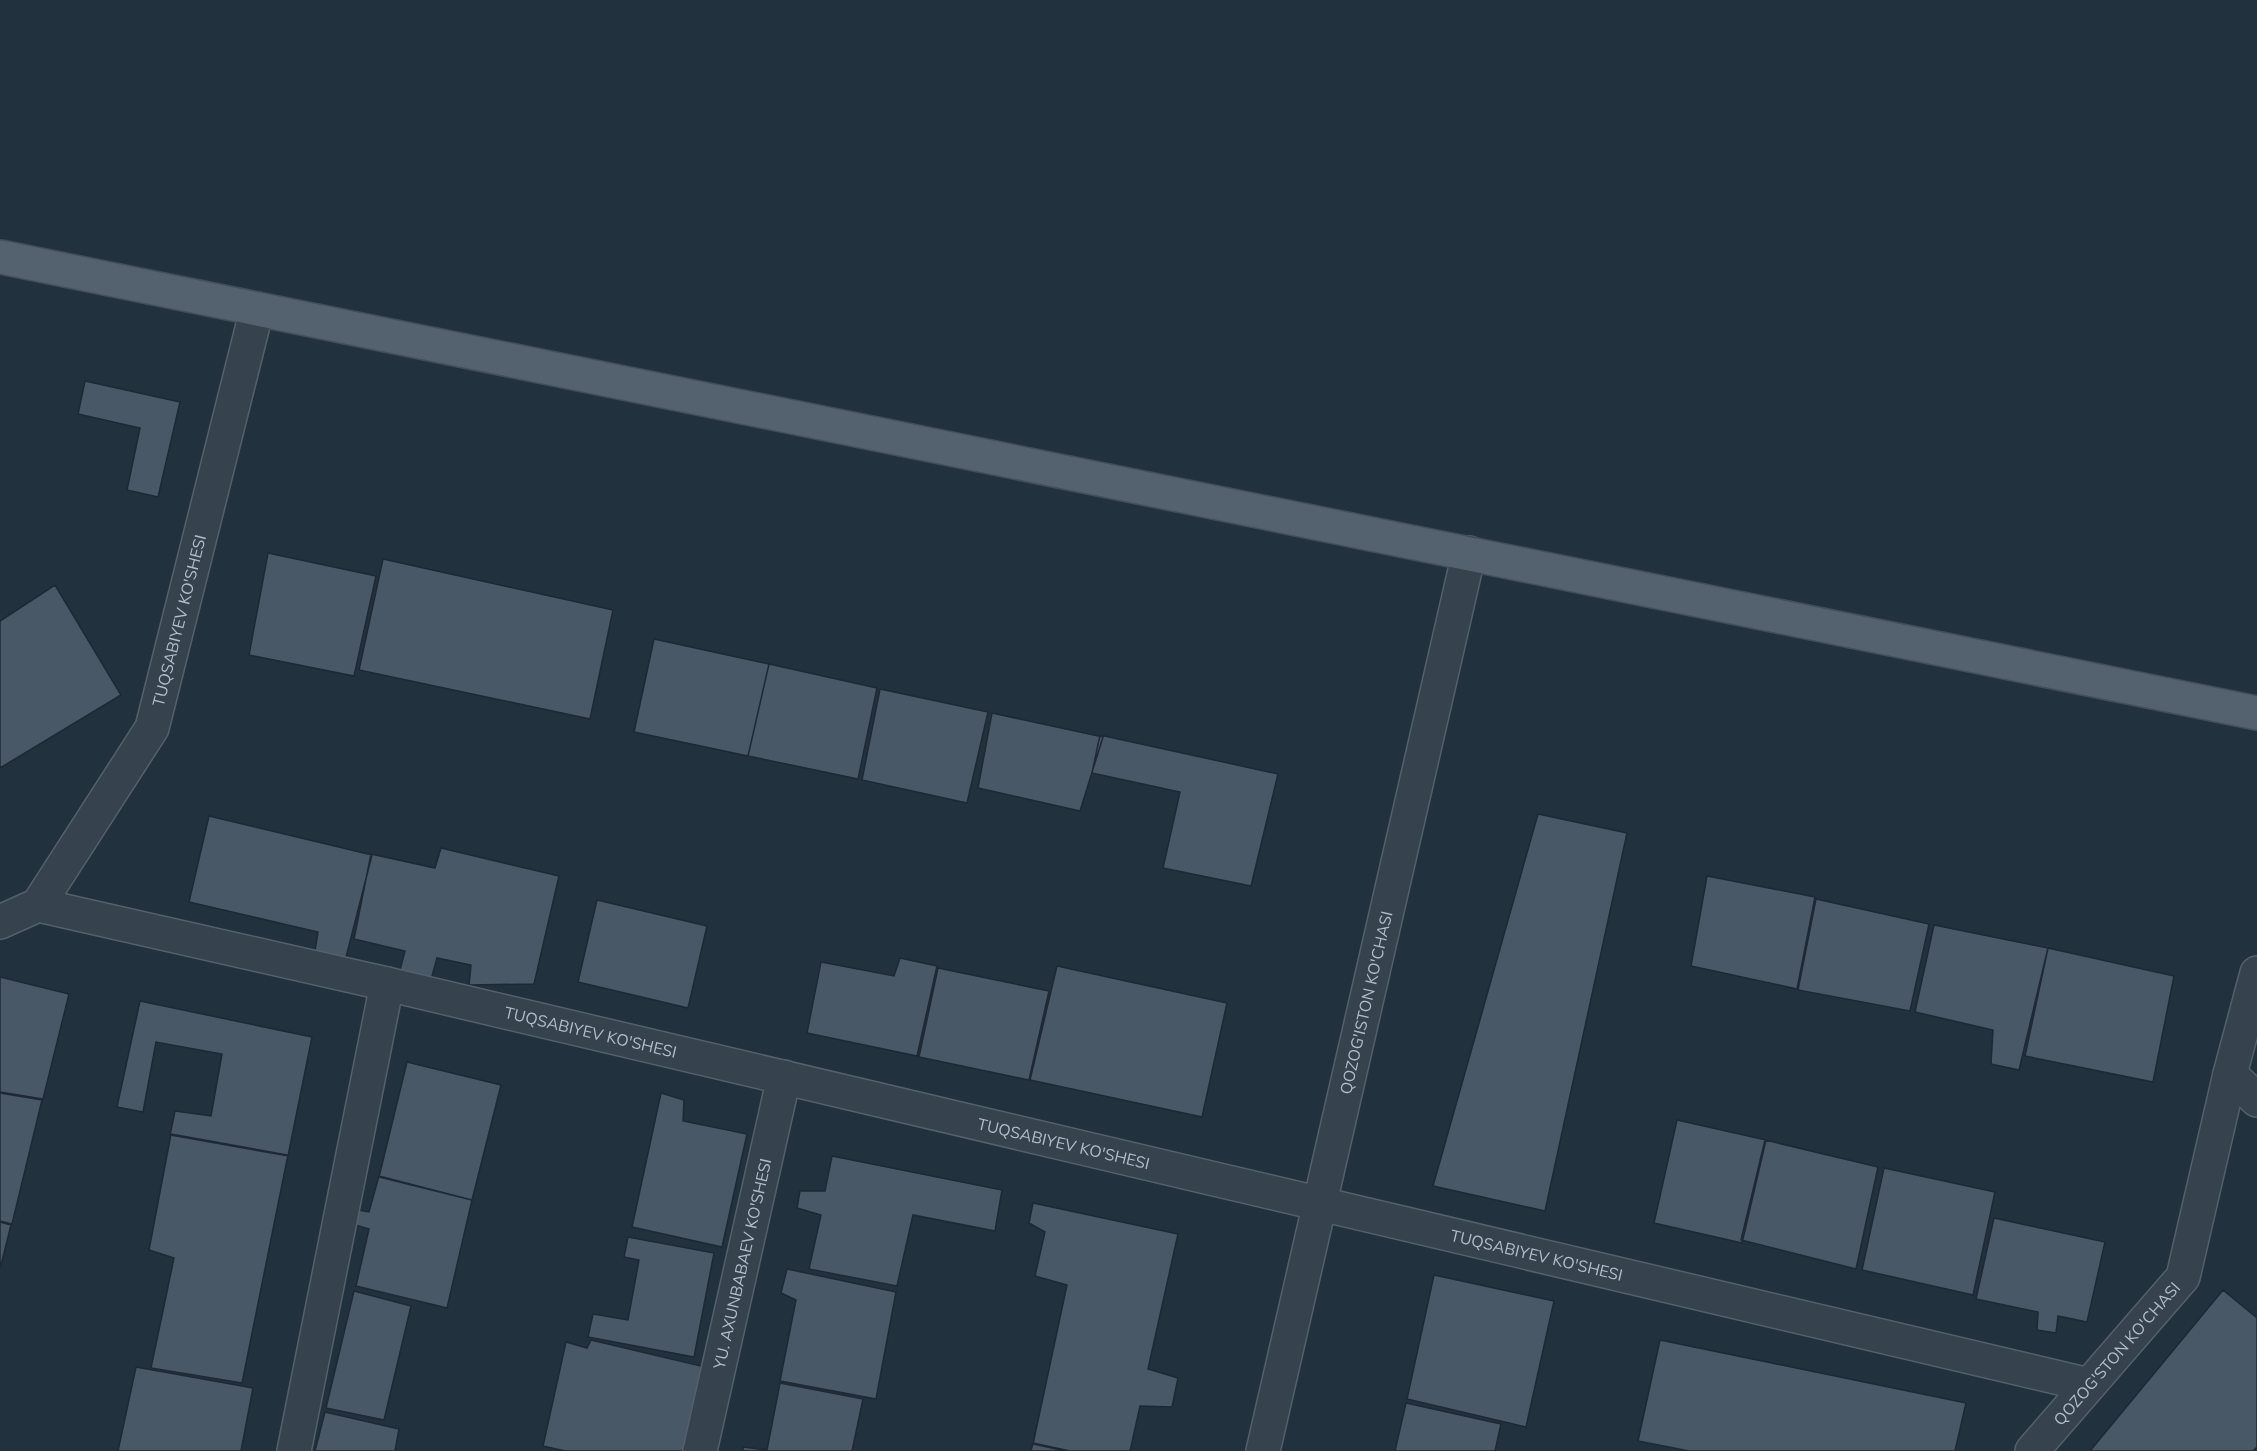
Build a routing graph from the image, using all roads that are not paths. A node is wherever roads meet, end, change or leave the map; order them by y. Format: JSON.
{"nodes":[{"id":1,"x":0,"y":257,"type":"edge"},
{"id":2,"x":257,"y":309,"type":"junction"},
{"id":3,"x":1469,"y":554,"type":"junction"},
{"id":4,"x":2257,"y":712,"type":"edge"},
{"id":5,"x":38,"y":905,"type":"junction"},
{"id":6,"x":0,"y":922,"type":"edge"},
{"id":7,"x":2257,"y":973,"type":"edge"},
{"id":8,"x":387,"y":984,"type":"junction"},
{"id":9,"x":2230,"y":1074,"type":"junction"},
{"id":10,"x":784,"y":1077,"type":"junction"},
{"id":11,"x":2257,"y":1100,"type":"edge"},
{"id":12,"x":1319,"y":1203,"type":"junction"},
{"id":13,"x":2089,"y":1385,"type":"junction"},
{"id":14,"x":294,"y":1451,"type":"edge"},
{"id":15,"x":700,"y":1451,"type":"edge"},
{"id":16,"x":1263,"y":1451,"type":"edge"},
{"id":17,"x":2032,"y":1451,"type":"edge"}],
"edges":[{"from":1,"to":2,"type":"main road"},
{"from":2,"to":3,"type":"main road"},
{"from":2,"to":5,"type":"street","name":"TUQSABIYEV KO'SHESI"},
{"from":3,"to":4,"type":"main road"},
{"from":3,"to":12,"type":"street","name":"QOZOG'ISTON KO'CHASI"},
{"from":5,"to":6,"type":"street"},
{"from":5,"to":8,"type":"street","name":"TUQSABIYEV KO'SHESI"},
{"from":7,"to":9,"type":"street","name":"QOZOG'STON KO'CHASI"},
{"from":8,"to":10,"type":"street","name":"TUQSABIYEV KO'SHESI"},
{"from":8,"to":14,"type":"street"},
{"from":9,"to":11,"type":"street"},
{"from":9,"to":13,"type":"street","name":"QOZOG'STON KO'CHASI"},
{"from":10,"to":12,"type":"street","name":"TUQSABIYEV KO'SHESI"},
{"from":10,"to":15,"type":"street","name":"YU. AXUNBABAEV KO'SHESI"},
{"from":12,"to":13,"type":"street","name":"TUQSABIYEV KO'SHESI"},
{"from":12,"to":16,"type":"street","name":"QOZOG'ISTON KO'CHASI"},
{"from":13,"to":17,"type":"street","name":"QOZOG'STON KO'CHASI"}]}
